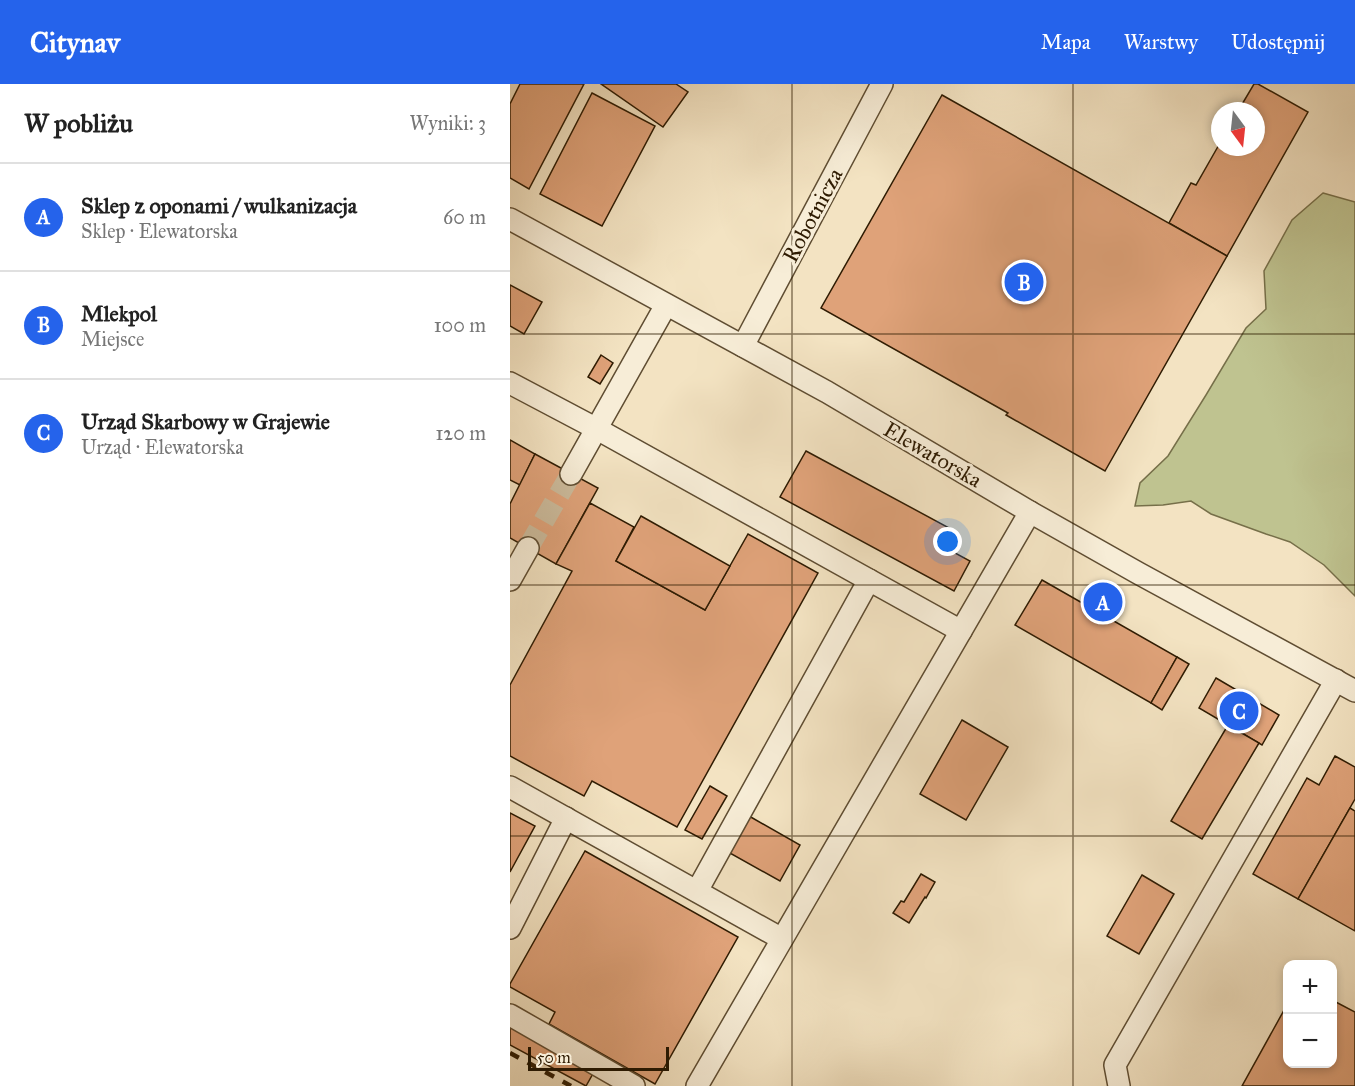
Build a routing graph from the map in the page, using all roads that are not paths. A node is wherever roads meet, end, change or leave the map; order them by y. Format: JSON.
{"nodes":[{"id":1,"x":882,"y":84,"type":"edge"},
{"id":2,"x":510,"y":219,"type":"edge"},
{"id":3,"x":666,"y":305,"type":"junction"},
{"id":4,"x":743,"y":346,"type":"junction"},
{"id":5,"x":510,"y":383,"type":"edge"},
{"id":6,"x":597,"y":429,"type":"junction"},
{"id":7,"x":571,"y":474,"type":"tunnel mouth"},
{"id":8,"x":1030,"y":512,"type":"junction"},
{"id":9,"x":528,"y":548,"type":"tunnel mouth"},
{"id":10,"x":510,"y":580,"type":"edge"},
{"id":11,"x":869,"y":580,"type":"junction"},
{"id":12,"x":961,"y":630,"type":"junction"},
{"id":13,"x":1336,"y":680,"type":"junction"},
{"id":14,"x":1355,"y":691,"type":"edge"},
{"id":15,"x":510,"y":787,"type":"edge"},
{"id":16,"x":566,"y":818,"type":"junction"},
{"id":17,"x":697,"y":891,"type":"junction"},
{"id":18,"x":510,"y":928,"type":"edge"},
{"id":19,"x":782,"y":939,"type":"junction"},
{"id":20,"x":510,"y":1015,"type":"edge"},
{"id":21,"x":634,"y":1086,"type":"edge"},
{"id":22,"x":698,"y":1086,"type":"edge"},
{"id":23,"x":1119,"y":1086,"type":"edge"}],
"edges":[{"from":1,"to":4,"type":"street","name":"Robotnicza"},
{"from":2,"to":3,"type":"street","name":"Elewatorska"},
{"from":3,"to":4,"type":"street","name":"Elewatorska"},
{"from":3,"to":6,"type":"street"},
{"from":4,"to":8,"type":"street","name":"Elewatorska"},
{"from":5,"to":6,"type":"street"},
{"from":6,"to":7,"type":"street"},
{"from":6,"to":11,"type":"street"},
{"from":8,"to":12,"type":"street"},
{"from":8,"to":13,"type":"street","name":"Elewatorska"},
{"from":9,"to":10,"type":"street"},
{"from":11,"to":12,"type":"street"},
{"from":11,"to":17,"type":"street"},
{"from":12,"to":19,"type":"street"},
{"from":13,"to":14,"type":"street","name":"Elewatorska"},
{"from":13,"to":23,"type":"street"},
{"from":15,"to":16,"type":"street"},
{"from":16,"to":17,"type":"street"},
{"from":16,"to":18,"type":"street"},
{"from":17,"to":19,"type":"street"},
{"from":19,"to":22,"type":"street"},
{"from":20,"to":21,"type":"street"}]}
